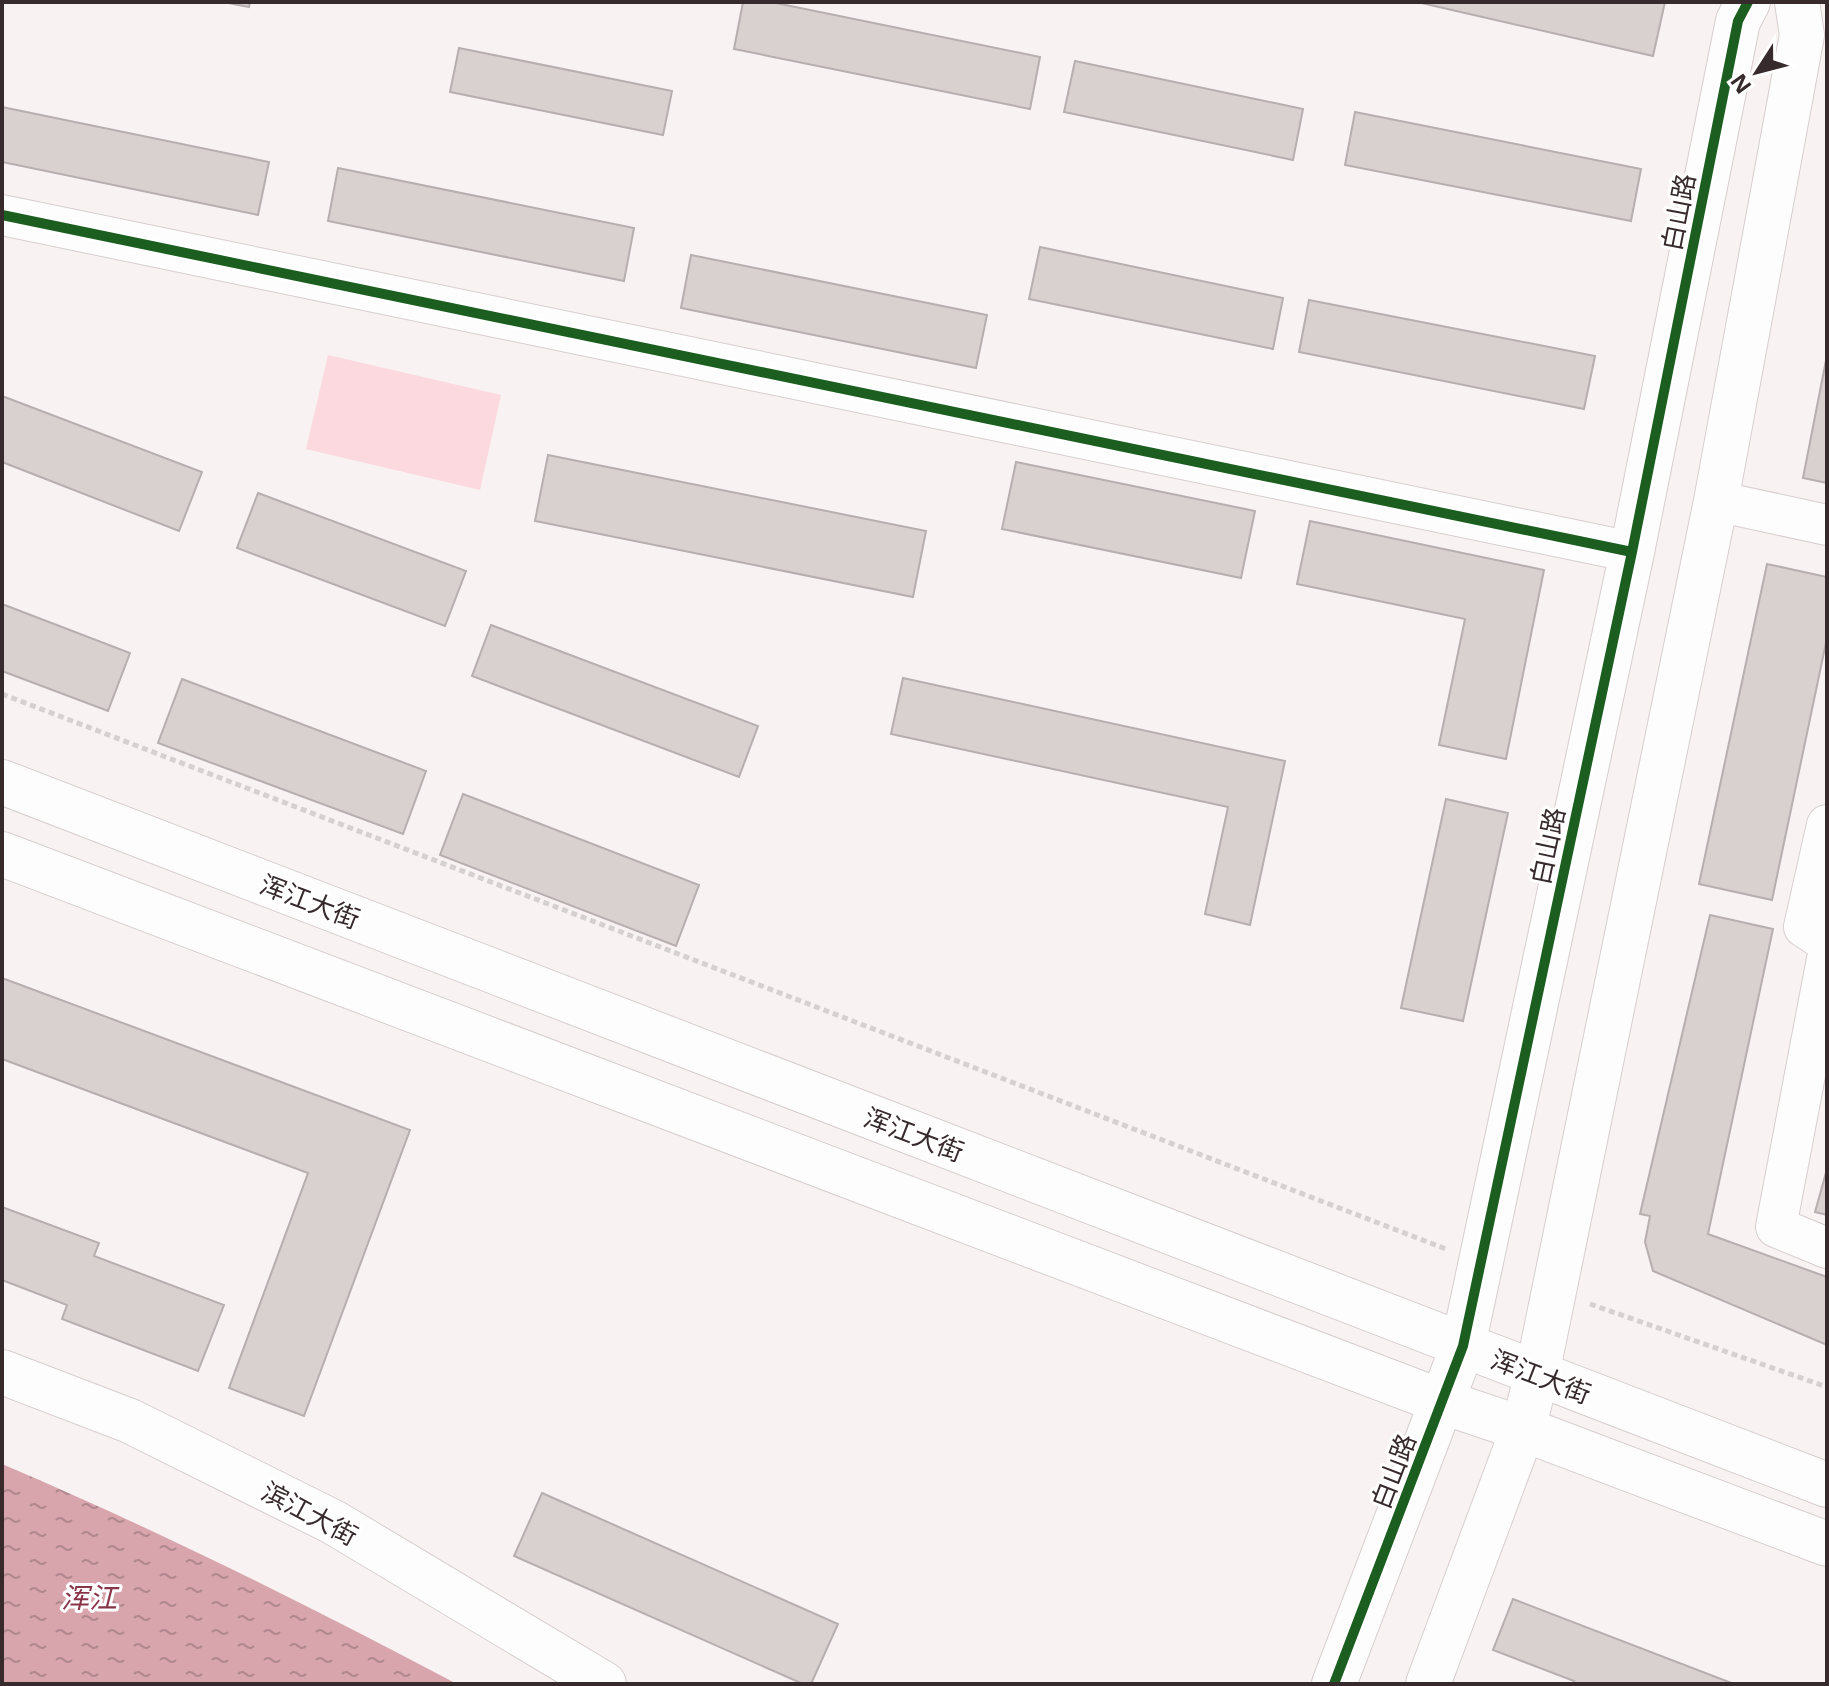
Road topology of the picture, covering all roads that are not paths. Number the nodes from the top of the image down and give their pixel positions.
1 (1748, 2) edge
2 (1797, 2) edge
3 (2, 215) edge
4 (1716, 501) junction
5 (1827, 525) edge
6 (1632, 552) junction
7 (2, 782) edge
8 (1827, 825) edge
9 (2, 854) edge
10 (1827, 942) edge
11 (1827, 959) edge
12 (1827, 1248) edge
13 (1463, 1346) junction
14 (2, 1372) edge
15 (1537, 1374) junction
16 (1443, 1402) junction
17 (1523, 1429) junction
18 (1827, 1485) edge
19 (1827, 1544) edge
20 (604, 1684) edge
21 (1334, 1684) edge
22 (1428, 1684) edge

1 - 6 street, 白山路
2 - 4 street
3 - 6 street
4 - 5 street
4 - 15 street
6 - 13 street, 白山路
7 - 13 street, 浑江大街
8 - 10 street
9 - 16 street
11 - 12 street
13 - 15 street, 浑江大街
13 - 16 street, 白山路
14 - 20 street, 滨江大街
15 - 17 street
15 - 18 street, 浑江大街
16 - 17 street
16 - 21 street, 白山路
17 - 19 street
17 - 22 street

